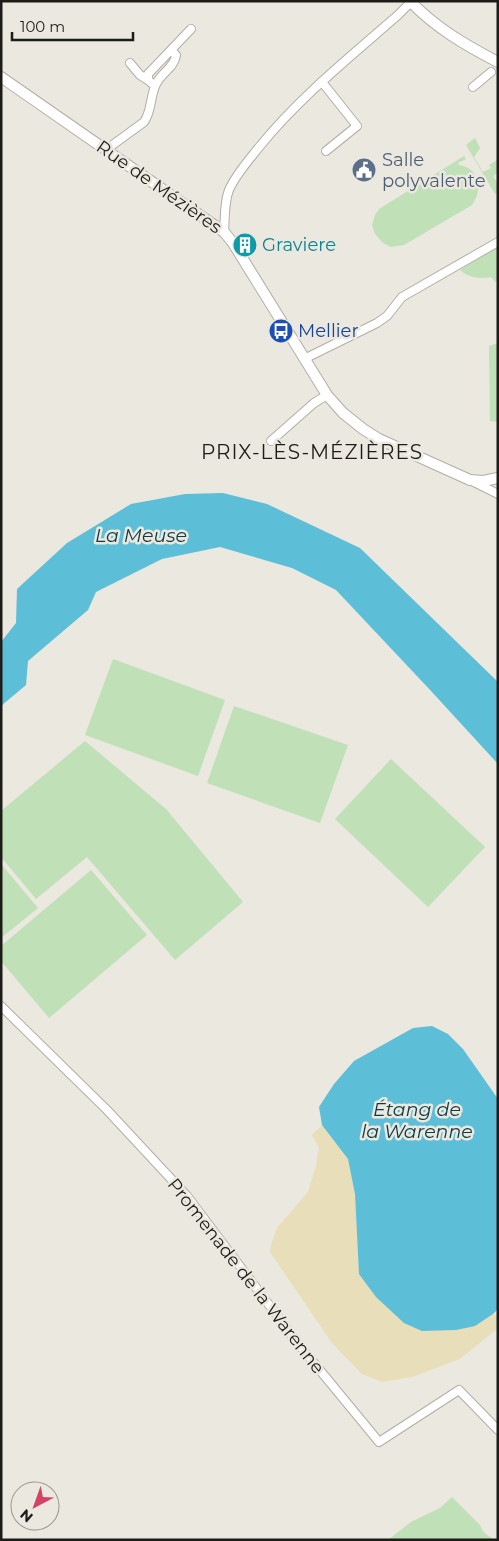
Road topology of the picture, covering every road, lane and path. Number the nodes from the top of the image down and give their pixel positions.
1 (410, 1) edge
2 (191, 29) dead end
3 (172, 51) junction
4 (498, 62) edge
5 (130, 63) dead end
6 (491, 72) dead end
7 (1, 77) edge
8 (148, 80) junction
9 (322, 82) junction
10 (154, 86) junction
11 (473, 87) dead end
12 (106, 149) junction
13 (326, 150) dead end
14 (224, 232) junction
15 (498, 242) edge
16 (304, 358) junction
17 (327, 395) junction
18 (271, 441) dead end
19 (470, 480) junction
20 (496, 480) edge
21 (498, 494) edge
22 (1, 1006) edge
23 (498, 1430) edge

1 - 4 street
1 - 9 street
2 - 3 street
3 - 8 street
3 - 10 street
5 - 8 street
6 - 11 street
7 - 12 street, Rue de Mézières
8 - 10 street
9 - 13 street
9 - 14 street
10 - 12 street
12 - 14 street, Rue de Mézières
14 - 16 street, Rue de Mézières
15 - 16 street
16 - 17 street, Rue de Mézières
17 - 18 street
17 - 19 street, Rue de Mézières
19 - 20 street, Rue de Mézières
19 - 21 street
22 - 23 street, Promenade de la Warenne

